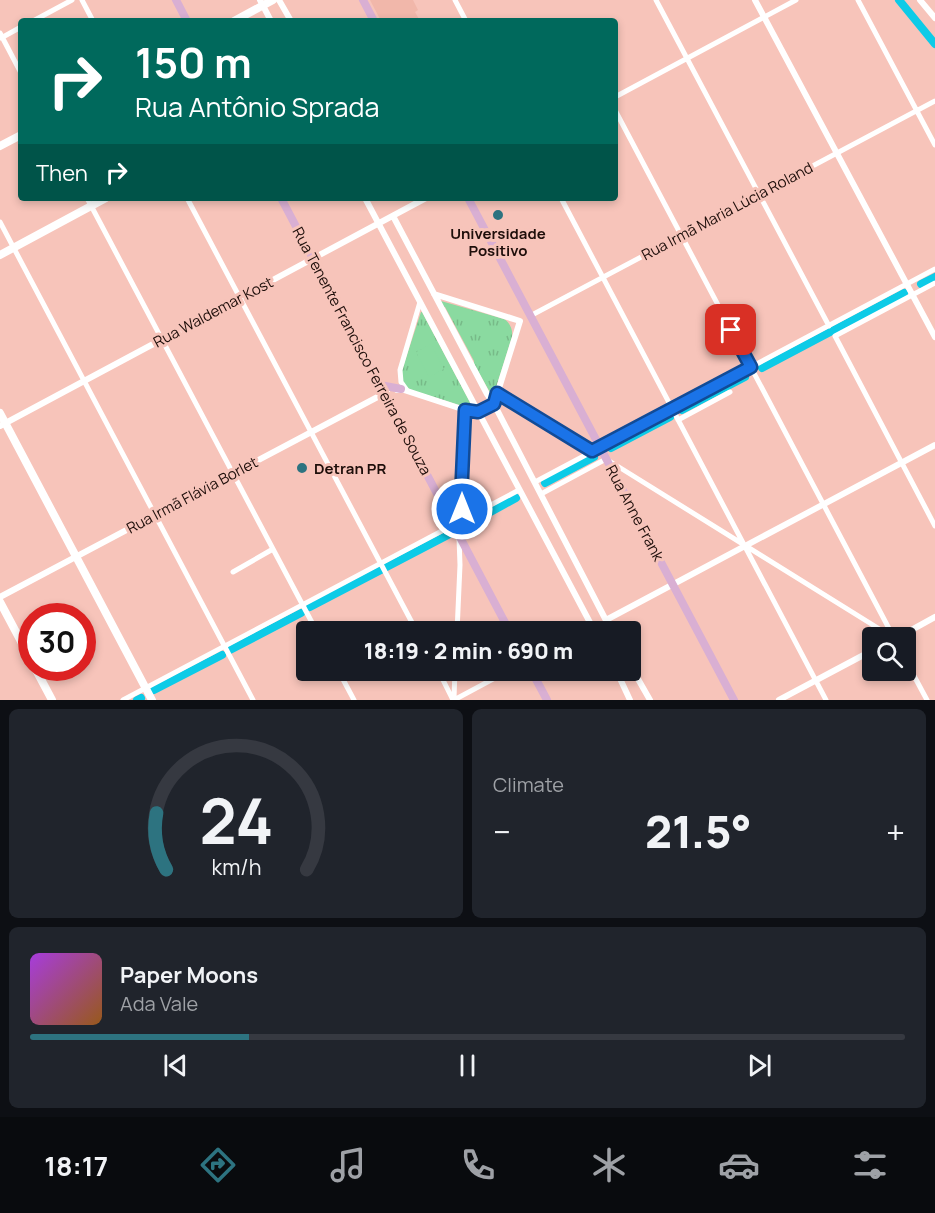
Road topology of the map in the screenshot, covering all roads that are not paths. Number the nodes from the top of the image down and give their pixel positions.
1 (72, 0) edge
2 (82, 0) edge
3 (176, 0) edge
4 (273, 0) edge
5 (279, 0) edge
6 (363, 0) edge
7 (455, 0) edge
8 (656, 0) edge
9 (755, 0) edge
10 (796, 0) edge
11 (858, 0) edge
12 (920, 0) edge
13 (262, 3) edge
14 (764, 17) junction
15 (39, 18) edge
16 (91, 18) edge
17 (185, 18) edge
18 (239, 18) edge
19 (270, 18) edge
20 (289, 18) edge
21 (372, 18) edge
22 (464, 18) edge
23 (935, 18) edge
24 (18, 28) edge
25 (1, 36) edge
26 (687, 58) junction
27 (18, 67) edge
28 (618, 95) edge
29 (935, 101) edge
30 (917, 111) junction
31 (618, 116) edge
32 (18, 137) edge
33 (935, 145) edge
34 (0, 146) edge
35 (837, 153) junction
36 (759, 194) junction
37 (189, 201) edge
38 (283, 201) edge
39 (367, 201) edge
40 (420, 201) edge
41 (470, 201) edge
42 (563, 201) edge
43 (89, 202) edge
44 (393, 216) junction
45 (0, 222) edge
46 (378, 223) junction
47 (681, 236) junction
48 (14, 247) junction
49 (0, 255) edge
50 (313, 258) junction
51 (935, 269) edge
52 (603, 277) junction
53 (935, 283) edge
54 (907, 284) junction
55 (434, 294) junction
56 (913, 295) junction
57 (240, 297) junction
58 (420, 302) junction
59 (530, 316) junction
60 (520, 321) junction
61 (829, 326) junction
62 (934, 333) edge
63 (162, 339) junction
64 (751, 367) junction
65 (84, 381) junction
66 (382, 389) junction
67 (405, 391) junction
68 (730, 392) dead end
69 (497, 393) junction
70 (494, 404) junction
71 (672, 409) junction
72 (465, 410) junction
73 (478, 412) junction
74 (0, 413) edge
75 (678, 420) junction
76 (3, 424) edge
77 (311, 432) junction
78 (935, 445) edge
79 (596, 449) junction
80 (606, 459) junction
81 (901, 462) junction
82 (233, 473) junction
83 (535, 482) junction
84 (519, 490) junction
85 (541, 494) junction
86 (823, 504) junction
87 (155, 515) junction
88 (465, 519) junction
89 (454, 525) junction
90 (935, 526) edge
91 (459, 534) junction
92 (745, 546) junction
93 (273, 549) junction
94 (76, 556) junction
95 (472, 558) junction
96 (382, 565) junction
97 (460, 565) junction
98 (233, 572) dead end
99 (673, 584) junction
100 (0, 597) edge
101 (0, 602) edge
102 (303, 604) junction
103 (935, 617) edge
104 (606, 620) joint
105 (312, 621) edge
106 (411, 621) edge
107 (457, 621) edge
108 (504, 621) edge
109 (590, 621) edge
110 (876, 627) edge
111 (888, 627) edge
112 (916, 627) edge
113 (18, 636) edge
114 (225, 646) junction
115 (862, 656) edge
116 (916, 680) edge
117 (41, 681) edge
118 (344, 681) edge
119 (444, 681) edge
120 (455, 681) edge
121 (489, 681) edge
122 (537, 681) edge
123 (621, 681) edge
124 (639, 681) edge
125 (816, 681) junction
126 (146, 688) junction
127 (52, 700) edge
128 (123, 700) edge
129 (152, 700) edge
130 (253, 700) edge
131 (354, 700) edge
132 (454, 700) edge
133 (547, 700) edge
134 (630, 700) edge
135 (650, 700) edge
136 (734, 700) edge
137 (779, 700) edge
138 (826, 700) edge
139 (927, 700) edge

1 - 15 street
2 - 16 street
3 - 17 main road
4 - 13 main road
5 - 20 street
6 - 21 main road
7 - 22 street
8 - 26 street
9 - 14 street
10 - 14 street
11 - 30 street
12 - 23 street
13 - 18 main road
13 - 19 street
14 - 26 street
14 - 35 street
24 - 25 street
25 - 27 street
26 - 28 street
26 - 36 street
29 - 30 street, Rua Irmã Maria Lúcia Roland
30 - 33 street
30 - 35 street, Rua Irmã Maria Lúcia Roland
31 - 47 street
32 - 34 main road
35 - 36 street, Rua Irmã Maria Lúcia Roland
35 - 54 street
36 - 47 street, Rua Irmã Maria Lúcia Roland
36 - 61 street
37 - 57 street
38 - 50 main road, Rua Tenente Francisco Ferreira de Souza
39 - 46 street
40 - 44 street, Rua Waldemar Kost
41 - 59 main road, Rua Anne Frank
42 - 52 street
43 - 48 main road
43 - 63 street
44 - 46 street, Rua Waldemar Kost
44 - 55 street
45 - 48 street
46 - 50 street, Rua Waldemar Kost
46 - 58 street
47 - 52 street, Rua Irmã Maria Lúcia Roland
47 - 64 street
48 - 49 main road
48 - 65 street
50 - 57 street, Rua Waldemar Kost
50 - 66 main road, Rua Tenente Francisco Ferreira de Souza
51 - 54 street
52 - 59 street, Rua Irmã Maria Lúcia Roland
52 - 71 street
53 - 56 street
54 - 56 street
54 - 61 street
55 - 60 street
55 - 70 street
56 - 62 street
56 - 81 street
57 - 63 street, Rua Waldemar Kost
57 - 77 street
58 - 67 street
58 - 73 street
59 - 60 street, Rua Irmã Maria Lúcia Roland
59 - 79 main road, Rua Anne Frank
60 - 69 street
61 - 64 street
63 - 65 street, Rua Waldemar Kost
63 - 82 street
64 - 71 street
64 - 86 street
65 - 76 street, Rua Waldemar Kost
65 - 87 street
66 - 67 main road
66 - 77 street, Rua Irmã Flávia Borlet
66 - 89 main road, Rua Tenente Francisco Ferreira de Souza
67 - 72 street
68 - 75 street
69 - 70 street
69 - 79 street
70 - 73 street
70 - 83 street
71 - 75 street
71 - 79 street
72 - 73 street
72 - 88 street
73 - 84 street
74 - 76 main road
75 - 92 street
76 - 94 main road
77 - 82 street, Rua Irmã Flávia Borlet
77 - 96 street
78 - 81 street
79 - 80 main road, Rua Anne Frank
79 - 83 street
80 - 85 street
80 - 92 street
80 - 99 main road, Rua Anne Frank
81 - 86 street
81 - 90 street
82 - 87 street, Rua Irmã Flávia Borlet
82 - 93 street
83 - 85 street
84 - 88 street
84 - 109 street
85 - 104 street
86 - 92 street
86 - 111 street
87 - 94 street, Rua Irmã Flávia Borlet
87 - 114 street
88 - 89 street
89 - 91 main road, Rua Tenente Francisco Ferreira de Souza
89 - 96 street
91 - 95 main road, Rua Tenente Francisco Ferreira de Souza
91 - 97 street
92 - 99 street
92 - 110 street
92 - 125 street
93 - 98 street
93 - 102 street
94 - 100 street, Rua Irmã Flávia Borlet
94 - 126 main road
95 - 97 street
95 - 108 main road, Rua Tenente Francisco Ferreira de Souza
96 - 102 street
96 - 106 street
97 - 107 street
99 - 104 street
99 - 136 main road, Rua Anne Frank
101 - 113 main road
102 - 105 street
102 - 114 street
103 - 112 street
114 - 126 street
114 - 130 street
115 - 125 street
116 - 139 street
117 - 127 main road
118 - 131 street
119 - 132 street
120 - 132 street
121 - 132 street
122 - 133 main road
123 - 134 street
124 - 135 street
125 - 137 street
125 - 138 street
126 - 128 street
126 - 129 main road

